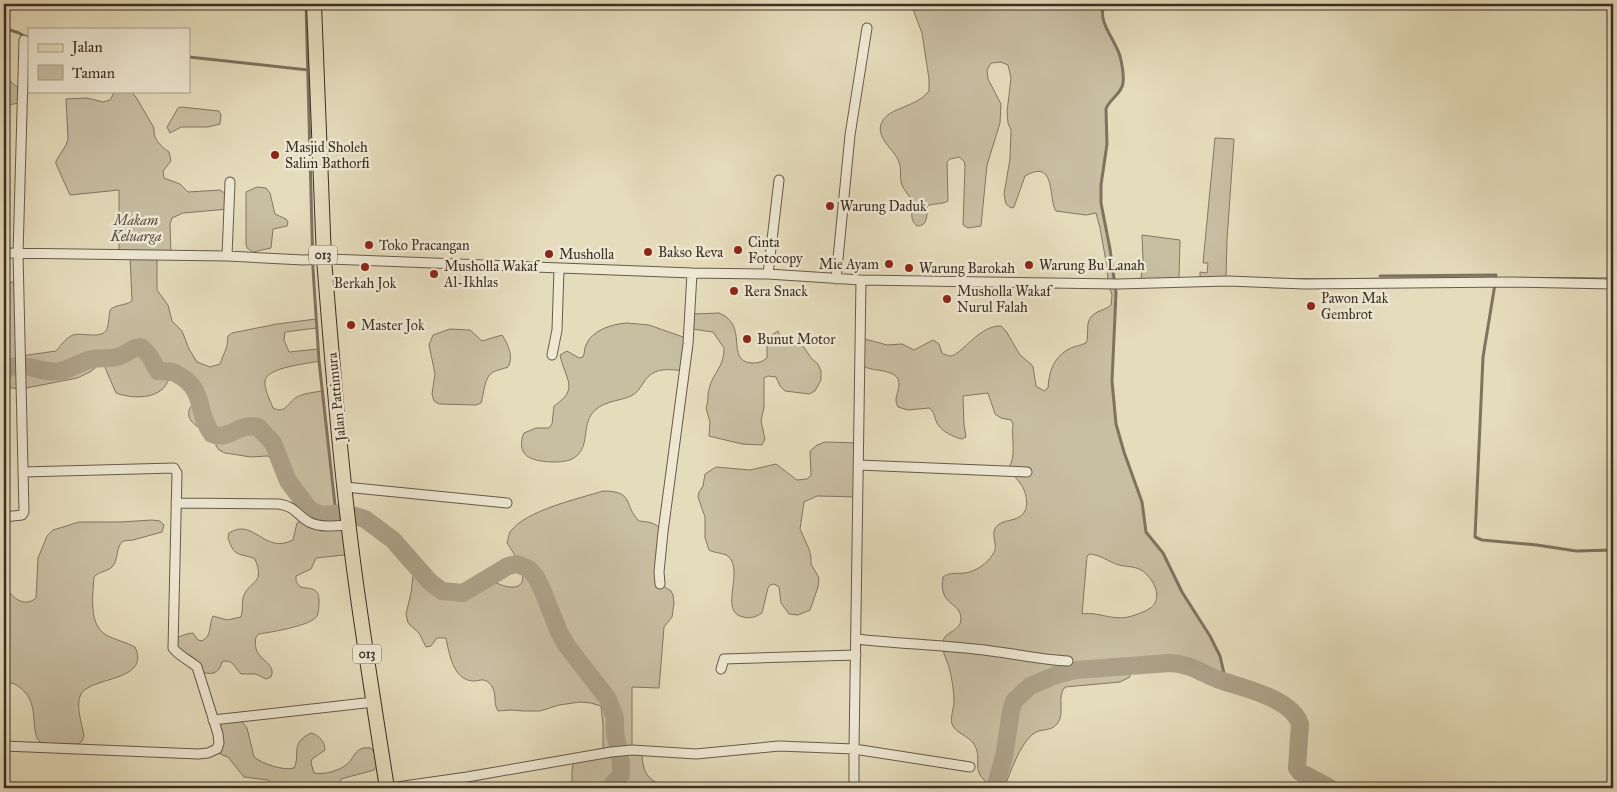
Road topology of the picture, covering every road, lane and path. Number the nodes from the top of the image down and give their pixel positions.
1 (314, 4) edge
2 (867, 28) dead end
3 (24, 40) dead end
4 (779, 180) dead end
5 (230, 182) dead end
6 (4, 253) edge
7 (18, 254) junction
8 (226, 256) junction
9 (320, 260) junction
10 (559, 269) junction
11 (692, 273) junction
12 (768, 274) junction
13 (836, 279) junction
14 (861, 280) junction
15 (1613, 284) edge
16 (552, 354) dead end
17 (860, 465) junction
18 (23, 472) junction
19 (1027, 472) dead end
20 (345, 487) junction
21 (176, 503) junction
22 (507, 503) dead end
23 (4, 517) edge
24 (349, 522) junction
25 (660, 584) dead end
26 (856, 639) junction
27 (856, 655) junction
28 (1068, 661) dead end
29 (721, 669) dead end
30 (374, 702) junction
31 (213, 720) junction
32 (4, 746) edge
33 (854, 749) junction
34 (970, 767) dead end
35 (389, 788) edge
36 (854, 788) edge

1 - 9 main road, Jalan Pattimura / 013
2 - 13 street
3 - 7 street
4 - 12 street
5 - 8 street
6 - 7 street
7 - 8 street
7 - 18 street
8 - 9 street
9 - 10 street
9 - 20 main road, Jalan Pattimura / 013
10 - 11 street
10 - 16 street
11 - 12 street
11 - 25 street
12 - 13 street
13 - 14 street
14 - 15 street
14 - 17 street
17 - 19 street
17 - 26 street
18 - 21 street
18 - 23 street
20 - 22 street
20 - 24 main road, Jalan Pattimura / 013
21 - 24 street
21 - 31 street
24 - 30 main road, Jalan Pattimura / 013
26 - 27 street
26 - 28 street
27 - 29 street
27 - 33 street
30 - 31 street
30 - 35 main road, Jalan Pattimura / 013
31 - 32 street
33 - 34 street
33 - 35 street
33 - 36 street

